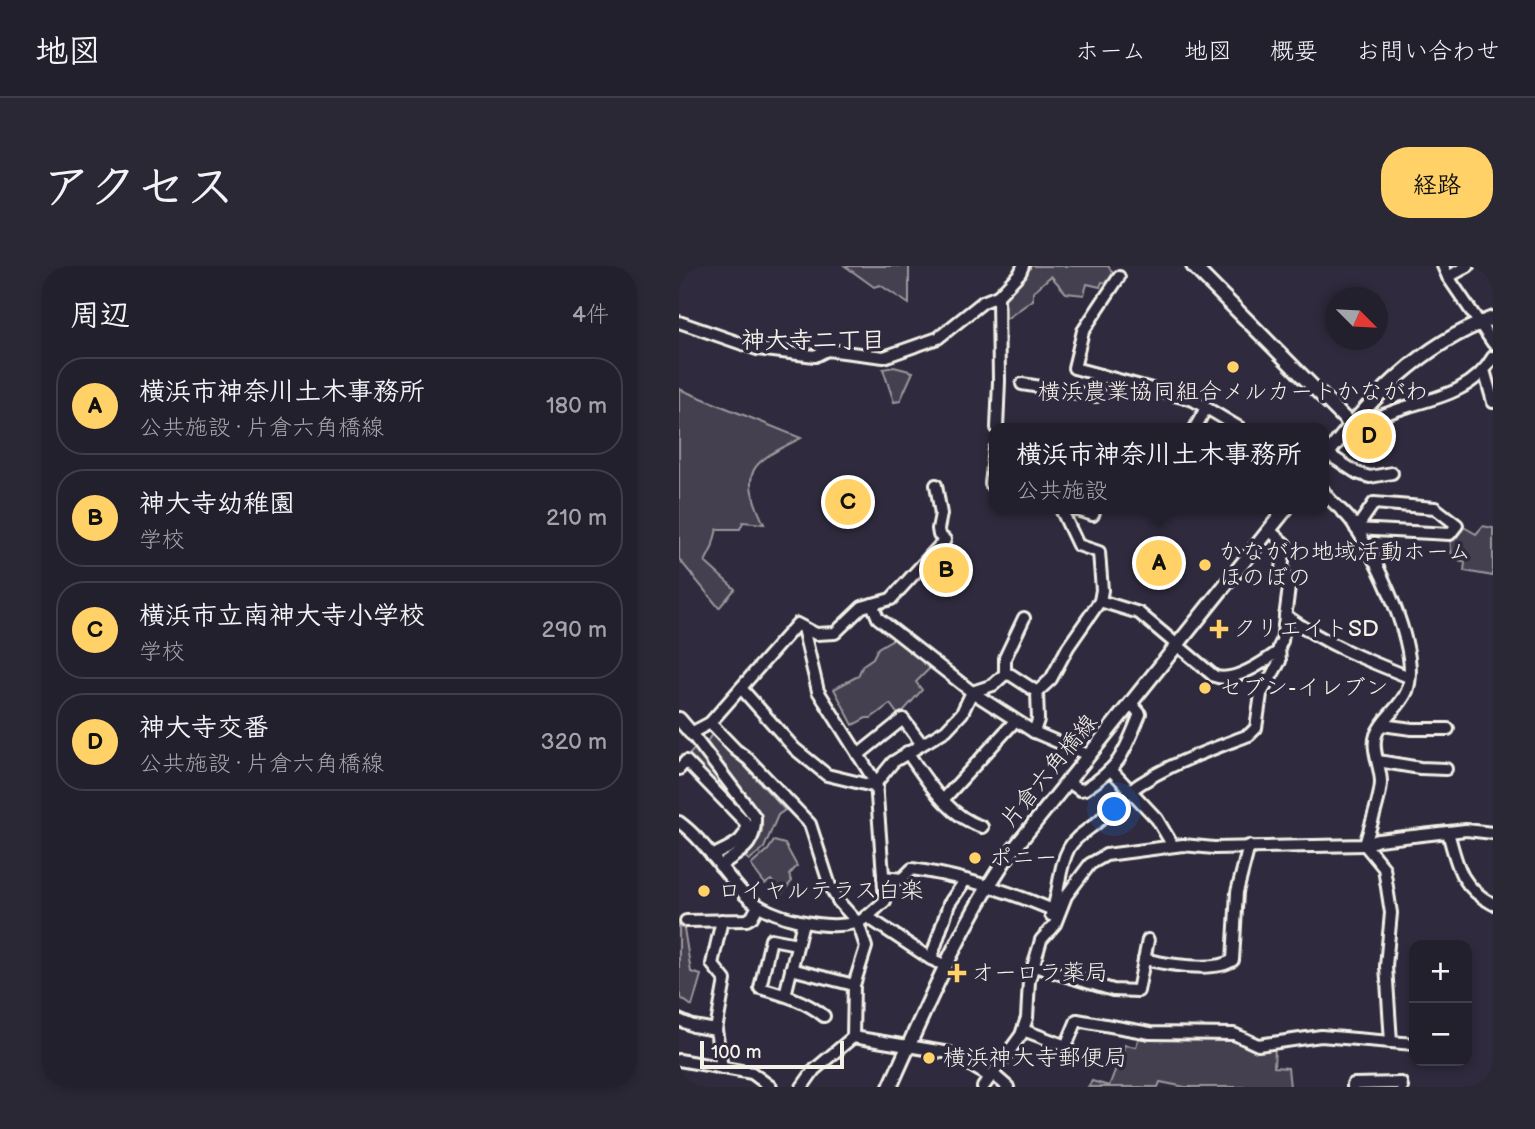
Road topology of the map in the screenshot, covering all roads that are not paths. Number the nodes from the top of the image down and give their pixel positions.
1 (1023, 266) edge
2 (1193, 266) edge
3 (1443, 266) edge
4 (1468, 266) edge
5 (1119, 277) dead end
6 (1448, 278) junction
7 (998, 296) junction
8 (1493, 318) edge
9 (679, 322) edge
10 (1479, 323) junction
11 (1493, 343) edge
12 (1493, 357) edge
13 (1485, 370) junction
14 (1101, 375) junction
15 (1022, 384) dead end
16 (1493, 402) edge
17 (1206, 408) junction
18 (997, 423) edge
19 (1198, 423) edge
20 (1232, 423) edge
21 (1350, 424) junction
22 (1329, 453) edge
23 (1329, 459) edge
24 (1392, 473) dead end
25 (936, 485) dead end
26 (1329, 500) edge
27 (1063, 514) edge
28 (1282, 514) edge
29 (1356, 529) junction
30 (1269, 530) junction
31 (1100, 601) junction
32 (872, 604) junction
33 (1285, 615) junction
34 (1024, 618) dead end
35 (803, 628) junction
36 (1176, 645) junction
37 (1279, 651) junction
38 (1005, 674) junction
39 (1409, 677) junction
40 (741, 688) junction
41 (972, 692) junction
42 (1037, 692) junction
43 (1131, 703) junction
44 (679, 719) edge
45 (1014, 721) junction
46 (710, 723) junction
47 (1382, 725) junction
48 (1448, 729) dead end
49 (1034, 732) junction
50 (691, 733) junction
51 (921, 743) junction
52 (907, 752) junction
53 (858, 755) junction
54 (1088, 755) junction
55 (1378, 761) junction
56 (679, 769) edge
57 (1446, 769) dead end
58 (1112, 771) junction
59 (1067, 781) junction
60 (877, 785) junction
61 (1130, 791) junction
62 (943, 800) junction
63 (679, 822) edge
64 (982, 827) dead end
65 (1448, 832) junction
66 (1493, 833) edge
67 (1365, 845) junction
68 (1173, 846) junction
69 (1249, 846) junction
70 (712, 856) junction
71 (720, 866) junction
72 (883, 877) junction
73 (964, 881) junction
74 (987, 887) junction
75 (1493, 904) edge
76 (758, 906) junction
77 (1053, 910) junction
78 (722, 920) junction
79 (862, 920) junction
80 (686, 921) dead end
81 (803, 922) junction
82 (1041, 940) junction
83 (1148, 940) dead end
84 (797, 944) junction
85 (1144, 959) junction
86 (931, 960) junction
87 (946, 966) junction
88 (1034, 966) junction
89 (791, 969) junction
90 (853, 985) junction
91 (785, 995) junction
92 (824, 1016) dead end
93 (679, 1020) edge
94 (716, 1030) junction
95 (1023, 1030) junction
96 (853, 1037) junction
97 (1391, 1042) junction
98 (1409, 1044) edge
99 (909, 1045) junction
100 (679, 1060) edge
101 (722, 1068) junction
102 (992, 1076) junction
103 (771, 1087) edge
104 (802, 1087) edge
105 (890, 1087) edge
106 (983, 1087) edge
107 (1008, 1087) edge
108 (1353, 1087) edge
109 (1402, 1087) edge

1 - 7 street
2 - 21 street
3 - 6 street
4 - 6 street
5 - 14 street
6 - 10 street
7 - 9 street
7 - 18 street
8 - 10 street
10 - 11 street
10 - 21 street
12 - 13 street
13 - 16 street
13 - 21 street
14 - 15 street
14 - 17 street
17 - 19 street
17 - 20 street
21 - 22 street
23 - 24 street
25 - 32 street
26 - 29 street
27 - 31 street
28 - 30 street, 片倉六角橋線
29 - 29 street
29 - 39 street
30 - 33 street
30 - 36 street, 片倉六角橋線
31 - 36 street
31 - 42 street
32 - 35 street
32 - 41 street
33 - 37 street
33 - 39 street
34 - 38 street
35 - 40 street
35 - 53 street
36 - 37 street
36 - 43 street, 片倉六角橋線
37 - 61 street
38 - 41 street
38 - 42 street
39 - 47 street
40 - 46 street
40 - 60 street
41 - 45 street
41 - 51 street
42 - 49 street
43 - 54 street, 片倉六角橋線
43 - 58 street
44 - 50 street
45 - 49 street
45 - 62 street
46 - 50 street
46 - 79 street
47 - 48 street
47 - 55 street
49 - 54 street
50 - 71 street
51 - 52 street
51 - 53 street
52 - 60 street
52 - 62 street
53 - 60 street
54 - 59 street, 片倉六角橋線
55 - 57 street
55 - 67 street
56 - 70 street
58 - 59 street
58 - 61 street
59 - 74 street, 片倉六角橋線
60 - 72 street
61 - 68 street
61 - 77 street
62 - 64 street
63 - 70 street
65 - 66 street
65 - 67 street
65 - 75 street
67 - 69 street
67 - 97 street
68 - 69 street
68 - 82 street
69 - 85 street
70 - 71 street
71 - 76 street
72 - 73 street
72 - 79 street
73 - 74 street
73 - 86 street
74 - 77 street
74 - 87 street, 片倉六角橋線
76 - 78 street
76 - 81 street
77 - 82 street
78 - 80 street
78 - 94 street
79 - 81 street
79 - 86 street
79 - 90 street
81 - 84 street
82 - 88 street
83 - 85 street
84 - 89 street
84 - 91 street
85 - 88 street
86 - 87 street
87 - 99 street, 片倉六角橋線
88 - 95 street
89 - 90 street
89 - 91 street
90 - 96 street
91 - 92 street
93 - 94 street
94 - 101 street
95 - 97 street
95 - 102 street
96 - 99 street
96 - 104 street
97 - 98 street
99 - 102 street
99 - 105 street, 片倉六角橋線
100 - 101 street
101 - 103 street
102 - 106 street
102 - 107 street
108 - 109 street

